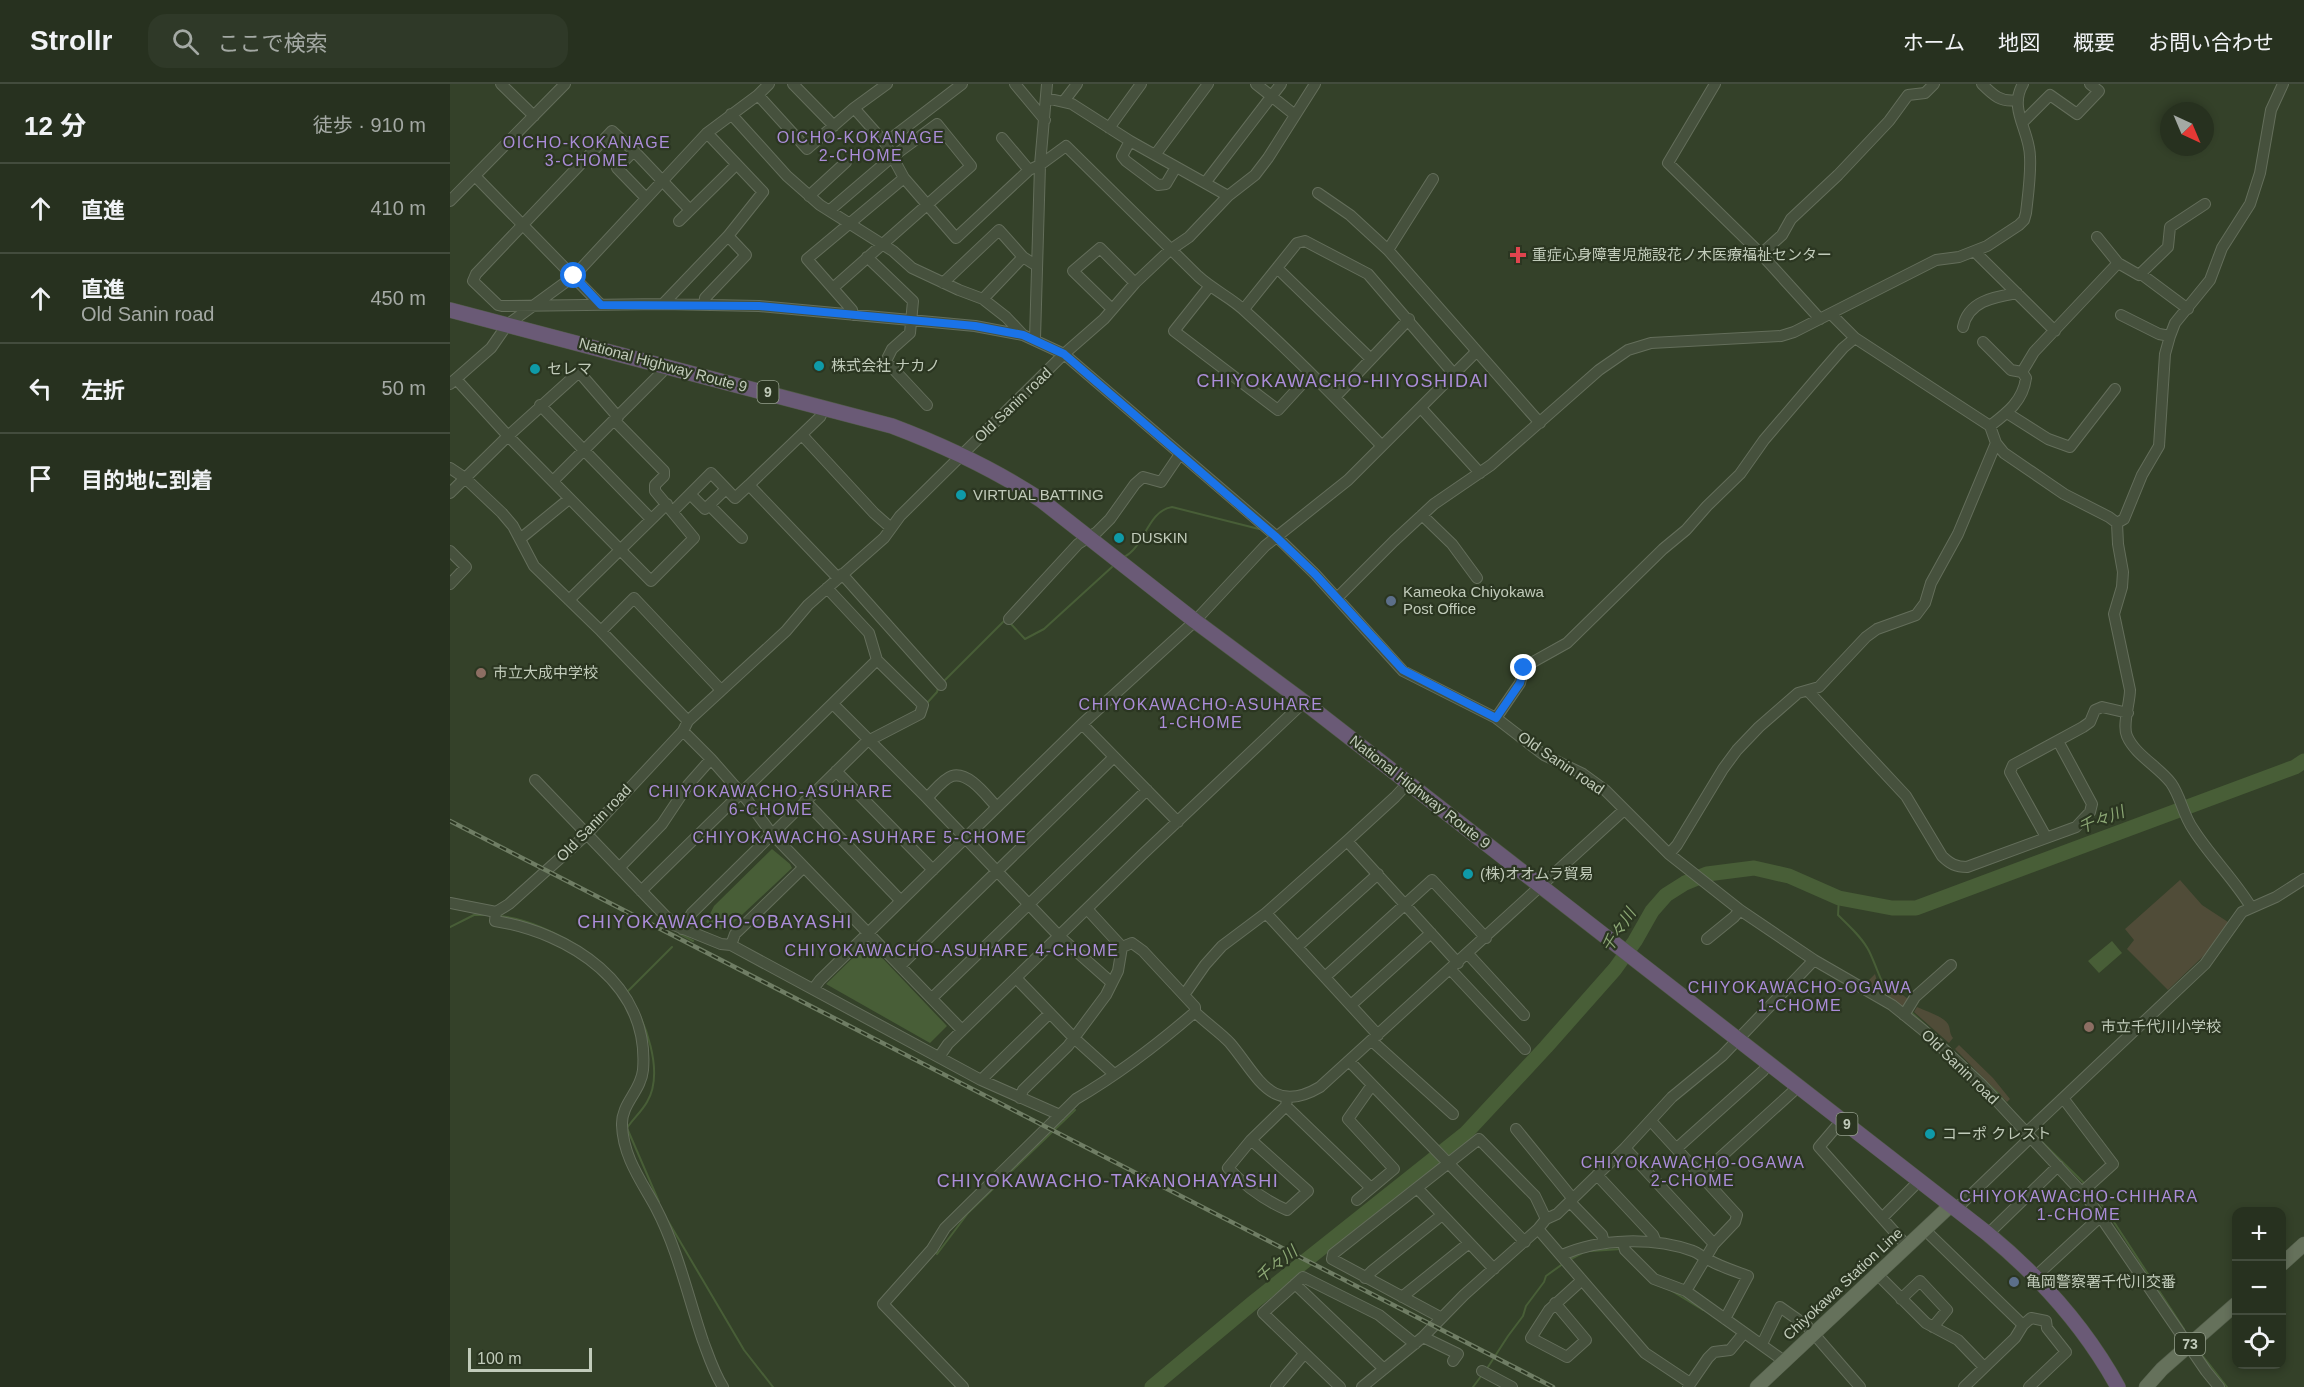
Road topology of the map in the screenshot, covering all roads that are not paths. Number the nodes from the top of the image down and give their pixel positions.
1 (501, 84) edge
2 (566, 84) edge
3 (769, 84) edge
4 (794, 84) edge
5 (887, 84) edge
6 (962, 84) edge
7 (1015, 84) edge
8 (1047, 84) edge
9 (1077, 84) edge
10 (1142, 84) edge
11 (1256, 84) edge
12 (1281, 84) edge
13 (1315, 84) edge
14 (1715, 84) edge
15 (1934, 84) edge
16 (1982, 84) edge
17 (2023, 84) edge
18 (2090, 84) edge
19 (2283, 84) edge
20 (1206, 85) edge
21 (758, 95) junction
22 (1272, 96) junction
23 (1046, 98) junction
24 (2018, 100) junction
25 (1064, 101) junction
26 (854, 108) junction
27 (731, 114) junction
28 (1294, 115) junction
29 (534, 116) junction
30 (1044, 120) junction
31 (2022, 123) junction
32 (834, 126) junction
33 (1109, 128) junction
34 (707, 133) junction
35 (1002, 138) dead end
36 (1130, 141) junction
37 (885, 142) junction
38 (634, 151) junction
39 (1155, 155) junction
40 (892, 157) junction
41 (846, 162) dead end
42 (736, 165) junction
43 (1040, 165) junction
44 (1176, 167) junction
45 (1029, 170) junction
46 (475, 176) junction
47 (904, 178) junction
48 (1433, 179) dead end
49 (662, 181) junction
50 (1205, 183) junction
51 (1318, 194) dead end
52 (809, 196) junction
53 (1228, 196) junction
54 (646, 198) junction
55 (450, 201) edge
56 (926, 204) junction
57 (2205, 204) dead end
58 (690, 210) junction
59 (830, 210) junction
60 (679, 221) dead end
61 (850, 224) junction
62 (524, 225) junction
63 (728, 236) junction
64 (2097, 237) dead end
65 (881, 245) junction
66 (1170, 250) junction
67 (1388, 250) junction
68 (1975, 252) junction
69 (1761, 254) junction
70 (867, 257) junction
71 (1023, 257) junction
72 (2118, 263) junction
73 (1037, 266) junction
74 (1277, 268) junction
75 (2141, 274) junction
76 (574, 276) junction
77 (943, 283) junction
78 (1135, 283) junction
79 (1209, 287) junction
80 (833, 288) junction
81 (2017, 293) junction
82 (983, 299) junction
83 (663, 304) junction
84 (534, 305) junction
85 (601, 305) junction
86 (704, 305) junction
87 (1112, 309) junction
88 (1244, 309) junction
89 (2188, 309) junction
90 (450, 310) edge
91 (1832, 314) junction
92 (853, 315) junction
93 (2121, 315) dead end
94 (1409, 319) junction
95 (911, 320) junction
96 (1820, 320) junction
97 (507, 325) junction
98 (1963, 327) dead end
99 (2055, 331) junction
100 (1023, 335) junction
101 (2170, 336) junction
102 (1855, 338) junction
103 (1035, 339) junction
104 (1983, 342) dead end
105 (1476, 352) junction
106 (1064, 354) junction
107 (1371, 359) junction
108 (665, 365) junction
109 (2022, 372) junction
110 (1453, 373) junction
111 (1311, 374) junction
112 (452, 381) edge
113 (2115, 389) dead end
114 (1336, 396) junction
115 (540, 405) junction
116 (927, 405) dead end
117 (825, 407) junction
118 (1421, 408) junction
119 (2007, 413) junction
120 (616, 419) junction
121 (1540, 423) junction
122 (1990, 426) junction
123 (802, 435) junction
124 (508, 436) junction
125 (1996, 443) junction
126 (1382, 446) junction
127 (584, 451) junction
128 (962, 454) junction
129 (1180, 454) junction
130 (450, 468) edge
131 (1480, 473) junction
132 (465, 478) junction
133 (553, 481) junction
134 (749, 485) junction
135 (726, 489) junction
136 (450, 493) edge
137 (690, 494) junction
138 (569, 498) junction
139 (710, 506) junction
140 (670, 507) junction
141 (1422, 515) junction
142 (651, 519) junction
143 (2117, 523) junction
144 (891, 528) junction
145 (1275, 536) junction
146 (1088, 537) junction
147 (742, 538) dead end
148 (520, 539) junction
149 (620, 550) junction
150 (450, 551) edge
151 (840, 576) junction
152 (1477, 578) dead end
153 (450, 584) edge
154 (827, 588) junction
155 (1337, 598) junction
156 (569, 600) junction
157 (1009, 619) dead end
158 (1195, 621) junction
159 (601, 631) junction
160 (877, 660) junction
161 (941, 685) dead end
162 (721, 690) junction
163 (1809, 692) junction
164 (1304, 702) junction
165 (833, 704) junction
166 (2128, 713) junction
167 (1496, 718) junction
168 (1082, 724) junction
169 (685, 726) junction
170 (870, 741) junction
171 (2058, 741) junction
172 (1114, 757) junction
173 (711, 759) junction
174 (836, 771) junction
175 (535, 780) dead end
176 (1408, 783) junction
177 (1147, 790) junction
178 (740, 794) junction
179 (927, 798) junction
180 (805, 801) junction
181 (997, 807) junction
182 (1624, 810) junction
183 (1178, 822) junction
184 (772, 834) junction
185 (586, 835) junction
186 (2046, 837) junction
187 (965, 838) junction
188 (1347, 841) junction
189 (1669, 854) junction
190 (804, 867) junction
191 (619, 868) junction
192 (933, 870) junction
193 (997, 872) junction
194 (1378, 874) junction
195 (2304, 879) edge
196 (1542, 886) junction
197 (641, 891) junction
198 (901, 901) junction
199 (450, 903) edge
200 (1028, 904) junction
201 (1405, 905) junction
202 (2251, 907) junction
203 (1087, 909) junction
204 (1740, 910) junction
205 (496, 912) junction
206 (1266, 913) junction
207 (682, 929) junction
208 (868, 932) junction
209 (1431, 933) junction
210 (1059, 936) junction
211 (1486, 938) junction
212 (1707, 939) dead end
213 (731, 945) junction
214 (1122, 947) junction
215 (1298, 947) junction
216 (1468, 954) junction
217 (1814, 960) junction
218 (901, 965) junction
219 (1951, 965) dead end
220 (1455, 967) junction
221 (1325, 977) junction
222 (1016, 978) junction
223 (1112, 983) junction
224 (814, 988) junction
225 (1184, 995) junction
226 (932, 998) junction
227 (1351, 1005) junction
228 (1196, 1012) junction
229 (1050, 1013) junction
230 (1524, 1015) dead end
231 (1904, 1015) junction
232 (962, 1030) junction
233 (1074, 1038) junction
234 (1375, 1038) junction
235 (1737, 1038) junction
236 (1525, 1049) dead end
237 (939, 1057) junction
238 (1349, 1061) junction
239 (1769, 1063) junction
240 (1114, 1074) junction
241 (981, 1080) junction
242 (1372, 1085) junction
243 (1799, 1086) junction
244 (1020, 1098) junction
245 (2063, 1098) junction
246 (1286, 1102) junction
247 (1453, 1114) dead end
248 (1060, 1115) junction
249 (1842, 1120) junction
250 (1651, 1121) junction
251 (1516, 1129) dead end
252 (2029, 1133) junction
253 (1251, 1140) junction
254 (1625, 1148) junction
255 (1677, 1148) junction
256 (1448, 1161) junction
257 (2058, 1166) junction
258 (1702, 1174) junction
259 (1597, 1175) junction
260 (1920, 1180) junction
261 (1371, 1188) junction
262 (1417, 1188) junction
263 (2086, 1189) junction
264 (1357, 1200) dead end
265 (1571, 1201) junction
266 (1954, 1207) junction
267 (1442, 1215) junction
268 (2101, 1216) junction
269 (1882, 1218) junction
270 (1546, 1219) junction
271 (1538, 1229) junction
272 (1925, 1230) junction
273 (1988, 1234) junction
274 (1525, 1242) junction
275 (1656, 1242) junction
276 (1469, 1243) junction
277 (1604, 1243) junction
278 (1623, 1243) junction
279 (1714, 1244) junction
280 (2304, 1244) edge
281 (1907, 1246) junction
282 (1562, 1255) junction
283 (1704, 1258) junction
284 (2285, 1261) edge
285 (1494, 1269) junction
286 (1878, 1275) junction
287 (2036, 1276) junction
288 (1365, 1278) junction
289 (1581, 1281) junction
290 (1295, 1284) junction
291 (1686, 1291) junction
292 (1402, 1297) junction
293 (1901, 1299) junction
294 (1555, 1303) junction
295 (2064, 1308) junction
296 (2232, 1308) edge
297 (1440, 1317) junction
298 (1725, 1319) junction
299 (2046, 1321) junction
300 (2023, 1325) junction
301 (1933, 1327) junction
302 (1744, 1333) junction
303 (1814, 1333) junction
304 (1419, 1340) junction
305 (1762, 1344) junction
306 (2189, 1346) junction
307 (1304, 1354) junction
308 (1453, 1361) dead end
309 (1784, 1361) junction
310 (1984, 1367) junction
311 (1384, 1369) junction
312 (1484, 1372) dead end
313 (1505, 1385) edge
314 (1689, 1385) edge
315 (1857, 1386) edge
316 (723, 1387) edge
317 (963, 1387) edge
318 (1276, 1387) edge
319 (1340, 1387) edge
320 (1362, 1387) edge
321 (1757, 1387) edge
322 (1964, 1387) edge
323 (2030, 1387) edge
324 (2118, 1387) edge
325 (2146, 1387) edge
326 (2219, 1387) edge

1 - 29 street
2 - 29 street
3 - 21 street
4 - 32 street
5 - 26 street
6 - 37 street
7 - 30 street
8 - 23 street
9 - 25 street
10 - 33 street
11 - 22 street
12 - 22 street
13 - 28 street
14 - 69 street
15 - 69 street
16 - 24 street
17 - 24 street
18 - 31 street
19 - 89 street
20 - 39 street
21 - 27 street
21 - 32 street
22 - 28 street
22 - 50 street
23 - 25 street
23 - 30 street
24 - 31 street
25 - 33 street
26 - 32 street
26 - 37 street
27 - 34 street
27 - 52 street
28 - 53 street
29 - 46 street
30 - 43 street
31 - 68 street
33 - 36 street
34 - 42 street
34 - 49 street
35 - 45 street
36 - 39 street
36 - 44 street
37 - 40 street
38 - 49 street
38 - 54 street
38 - 62 street
39 - 44 street
40 - 47 street
40 - 56 street
40 - 59 street
41 - 52 street
42 - 58 street
42 - 63 street
43 - 45 street
43 - 66 street
43 - 73 street
44 - 50 street
45 - 56 street
46 - 55 street
46 - 62 street
47 - 56 street
47 - 61 street
48 - 67 street
49 - 54 street
49 - 58 street
50 - 53 street
51 - 67 street
52 - 59 street
53 - 66 street
54 - 76 street
56 - 65 street
57 - 75 street
58 - 60 street
59 - 61 street
61 - 65 street
61 - 80 street
62 - 76 street
62 - 84 street
63 - 83 street
63 - 86 street
64 - 72 street
65 - 70 street
65 - 77 street
66 - 78 street
66 - 79 street
67 - 105 street
68 - 81 street
68 - 91 street
69 - 96 street
70 - 80 street
70 - 95 street
71 - 73 street
71 - 77 street
71 - 82 street
72 - 75 street
72 - 99 street
73 - 103 street
74 - 88 street
74 - 94 street
74 - 107 street
75 - 89 street
76 - 84 street
76 - 85 street
77 - 82 street
78 - 87 street
78 - 87 street
79 - 88 street
79 - 111 street
80 - 92 street
81 - 98 street
81 - 99 street
82 - 100 street
83 - 85 street
83 - 86 street
84 - 85 street
84 - 97 street
86 - 92 street
87 - 106 street
88 - 111 street
89 - 101 street
90 - 97 highway, National Highway Route 9 / 9
91 - 96 street
91 - 102 street
92 - 95 street
93 - 101 street
94 - 107 street
94 - 110 street
95 - 100 street
95 - 116 street
96 - 121 street
97 - 108 highway, National Highway Route 9 / 9
97 - 112 street
99 - 109 street
100 - 103 street
101 - 143 street
102 - 122 street
102 - 167 street
103 - 106 street
104 - 109 street
105 - 110 street
105 - 121 street
106 - 128 street, Old Sanin road
106 - 129 street, Old Sanin road
107 - 114 street
108 - 117 highway, National Highway Route 9 / 9
108 - 120 street
109 - 119 street
110 - 118 street
111 - 114 street
112 - 124 street
113 - 119 street
114 - 126 street
115 - 120 street
115 - 124 street
115 - 127 street
117 - 123 street
117 - 128 highway, National Highway Route 9 / 9
118 - 126 street
118 - 131 street
119 - 122 street
120 - 127 street
120 - 140 street
121 - 131 street
122 - 125 street
123 - 134 street
123 - 144 street
124 - 132 street
124 - 133 street
125 - 143 street
125 - 163 street
126 - 145 street
127 - 133 street
127 - 142 street
128 - 144 street, Old Sanin road
128 - 146 highway, National Highway Route 9 / 9
129 - 145 street, Old Sanin road
129 - 146 street
130 - 132 street
131 - 141 street
132 - 136 street
132 - 148 street
133 - 138 street
134 - 135 street
134 - 151 street
135 - 137 street
135 - 139 street
137 - 139 street
137 - 140 street
138 - 148 street
138 - 149 street
139 - 147 street
140 - 142 street
140 - 149 street
141 - 152 street
141 - 155 street
142 - 149 street
143 - 166 street
144 - 151 street, Old Sanin road
145 - 155 street, Old Sanin road
145 - 158 street
146 - 157 street
146 - 158 highway, National Highway Route 9 / 9
148 - 156 street
149 - 156 street
150 - 153 street
151 - 154 street, Old Sanin road
151 - 161 street
154 - 160 street
154 - 162 street, Old Sanin road
155 - 167 street, Old Sanin road
156 - 159 street
158 - 164 highway, National Highway Route 9 / 9
158 - 168 street
159 - 162 street
159 - 169 street
160 - 165 street
160 - 170 street
162 - 169 street, Old Sanin road
163 - 186 street
163 - 189 street
164 - 176 highway, National Highway Route 9 / 9
164 - 183 street
165 - 170 street
165 - 178 street
166 - 171 street
166 - 202 street
167 - 182 street, Old Sanin road
168 - 172 street
168 - 181 street
169 - 173 street
169 - 185 street, Old Sanin road
170 - 174 street
170 - 179 street
171 - 186 street
171 - 186 street
172 - 177 street
172 - 193 street
173 - 178 street
173 - 191 street
174 - 180 street
174 - 192 street
175 - 185 street
176 - 188 street
176 - 196 highway, National Highway Route 9 / 9
177 - 183 street
177 - 200 street
178 - 184 street
178 - 197 street
179 - 181 street
179 - 187 street
180 - 184 street
180 - 198 street
181 - 187 street
182 - 189 street, Old Sanin road
182 - 196 street
183 - 203 street
184 - 190 street
184 - 207 street
185 - 191 street
185 - 205 street, Old Sanin road
187 - 192 street
187 - 193 street
188 - 194 street
188 - 206 street
189 - 204 street, Old Sanin road
190 - 208 street
190 - 213 street
191 - 197 street
192 - 198 street
193 - 200 street
193 - 218 street
194 - 201 street
194 - 215 street
195 - 202 street
196 - 211 street
196 - 235 highway, National Highway Route 9 / 9
197 - 207 street
198 - 208 street
199 - 205 street
200 - 210 street
200 - 226 street
201 - 209 street
201 - 211 street
201 - 221 street
202 - 245 street
203 - 210 street
203 - 214 street
204 - 212 street
204 - 217 street, Old Sanin road
205 - 316 street
206 - 215 street
206 - 225 street
207 - 213 street
208 - 218 street
208 - 224 street
209 - 220 street
209 - 227 street
210 - 222 street
210 - 223 street
211 - 216 street
213 - 224 street
214 - 223 street
214 - 225 street
215 - 221 street
216 - 220 street
216 - 230 street
217 - 231 street, Old Sanin road
217 - 235 street
218 - 226 street
219 - 231 street
220 - 234 street
220 - 236 street
221 - 227 street
222 - 229 street
222 - 232 street
223 - 233 street
224 - 237 street
225 - 228 street
226 - 232 street
227 - 234 street
228 - 240 street
228 - 246 street
229 - 233 street
229 - 241 street
231 - 252 street, Old Sanin road
232 - 237 street
233 - 240 street
233 - 244 street
234 - 238 street
234 - 247 street
235 - 239 highway, National Highway Route 9 / 9
235 - 250 street
237 - 241 street
238 - 242 street
238 - 246 street
239 - 243 highway, National Highway Route 9 / 9
239 - 255 street
240 - 248 street
241 - 244 street
242 - 256 street
242 - 261 street
243 - 249 highway, National Highway Route 9 / 9
243 - 258 street
244 - 248 street
245 - 252 street
245 - 263 street
246 - 253 street
246 - 261 street
248 - 317 street
249 - 260 highway, National Highway Route 9 / 9
249 - 269 street
250 - 254 street
250 - 255 street
251 - 265 street
252 - 257 street, Old Sanin road
252 - 266 street
253 - 253 street
254 - 259 street
254 - 279 street
255 - 258 street
256 - 262 street
256 - 270 street
256 - 274 street
257 - 263 street, Old Sanin road
257 - 273 street
258 - 279 street
259 - 265 street
259 - 275 street
260 - 266 highway, National Highway Route 9 / 9
260 - 269 street
261 - 264 street
262 - 267 street
262 - 288 street
263 - 268 street, Old Sanin road
265 - 270 street
265 - 277 street
266 - 272 main road, Chiyokawa Station Line
266 - 273 highway, National Highway Route 9 / 9
267 - 276 street
267 - 288 street
268 - 287 street
268 - 306 street, Old Sanin road
269 - 281 street
270 - 271 street
271 - 274 street
271 - 282 street
272 - 281 main road, Chiyokawa Station Line
272 - 300 street
273 - 287 highway, National Highway Route 9 / 9
274 - 285 street
275 - 278 street
275 - 283 street
276 - 285 street
276 - 292 street
277 - 278 street
277 - 282 street
278 - 291 street
279 - 283 street
280 - 284 main road
281 - 286 main road, Chiyokawa Station Line
282 - 289 street
283 - 291 street
283 - 298 street
285 - 297 street
286 - 293 street
286 - 303 main road, Chiyokawa Station Line
287 - 295 highway, National Highway Route 9 / 9
288 - 292 street
289 - 294 street
289 - 314 street
290 - 304 street
290 - 307 street
290 - 311 street
291 - 298 street
292 - 297 street
293 - 301 street
293 - 301 street
294 - 294 street
295 - 299 street
295 - 324 highway, National Highway Route 9 / 9
296 - 306 main road, 73
297 - 304 street
298 - 302 street
299 - 300 street
299 - 323 street
300 - 310 street
301 - 310 street
302 - 305 street
302 - 314 street
303 - 305 street
303 - 309 main road, Chiyokawa Station Line
303 - 315 street
304 - 308 street
304 - 311 street
305 - 309 street
306 - 325 main road, 73
306 - 326 street, Old Sanin road
307 - 318 street
307 - 319 street
309 - 321 main road, Chiyokawa Station Line
310 - 322 street
311 - 320 street
312 - 313 street

